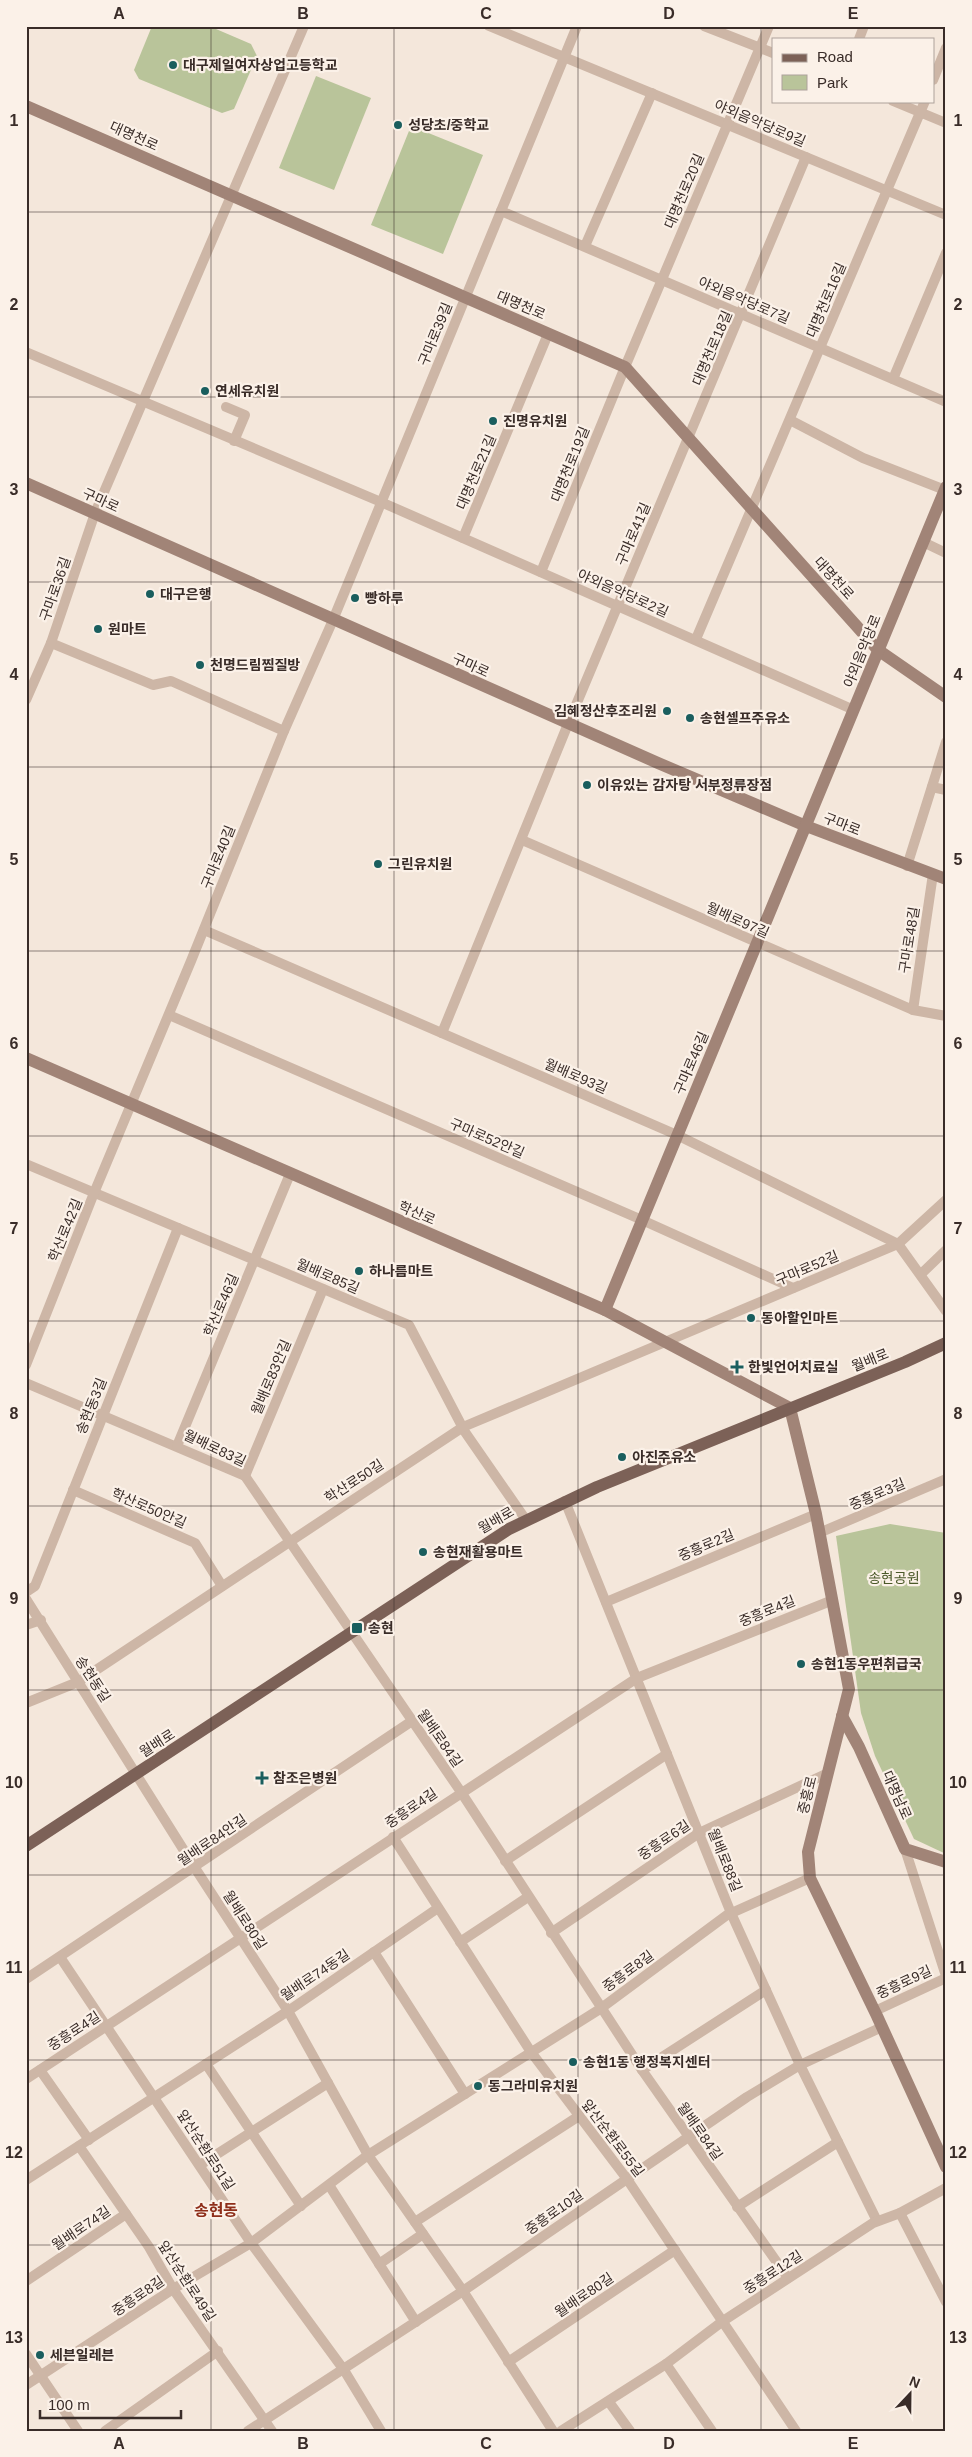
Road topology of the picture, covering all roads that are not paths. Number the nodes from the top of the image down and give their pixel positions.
1 (304, 26) edge
2 (489, 26) edge
3 (578, 26) edge
4 (704, 26) edge
5 (769, 26) edge
6 (864, 26) edge
7 (858, 38) edge
8 (760, 48) junction
9 (946, 48) edge
10 (772, 53) edge
11 (564, 59) junction
12 (934, 78) edge
13 (652, 93) junction
14 (895, 102) edge
15 (925, 102) edge
16 (26, 106) edge
17 (920, 112) junction
18 (946, 123) edge
19 (727, 124) junction
20 (806, 157) junction
21 (887, 191) junction
22 (230, 195) junction
23 (501, 211) junction
24 (946, 215) edge
25 (585, 246) junction
26 (946, 253) edge
27 (662, 279) junction
28 (465, 298) junction
29 (741, 313) junction
30 (548, 334) junction
31 (821, 348) junction
32 (26, 352) edge
33 (625, 367) junction
34 (893, 379) junction
35 (946, 402) edge
36 (142, 403) junction
37 (226, 407) dead end
38 (790, 420) junction
39 (689, 438) junction
40 (234, 441) junction
41 (26, 483) edge
42 (945, 489) edge
43 (381, 502) junction
44 (753, 509) junction
45 (95, 513) junction
46 (463, 538) junction
47 (923, 542) junction
48 (946, 552) edge
49 (541, 572) junction
50 (618, 606) junction
51 (333, 620) junction
52 (696, 640) junction
53 (51, 643) junction
54 (878, 650) junction
55 (946, 697) edge
56 (26, 700) edge
57 (854, 710) junction
58 (568, 724) junction
59 (284, 730) junction
60 (946, 742) edge
61 (932, 787) junction
62 (946, 790) edge
63 (806, 826) junction
64 (522, 840) junction
65 (907, 866) junction
66 (933, 874) junction
67 (946, 878) edge
68 (204, 930) junction
69 (757, 944) junction
70 (913, 1010) junction
71 (168, 1015) junction
72 (946, 1016) edge
73 (442, 1033) junction
74 (26, 1058) edge
75 (132, 1106) junction
76 (678, 1135) junction
77 (26, 1164) edge
78 (290, 1174) junction
79 (94, 1193) junction
80 (946, 1200) edge
81 (642, 1220) junction
82 (178, 1228) junction
83 (898, 1244) junction
84 (946, 1250) edge
85 (255, 1260) junction
86 (921, 1274) junction
87 (794, 1288) junction
88 (323, 1289) junction
89 (605, 1310) junction
90 (946, 1310) edge
91 (666, 1342) junction
92 (946, 1343) edge
93 (26, 1365) edge
94 (26, 1383) edge
95 (790, 1408) junction
96 (102, 1416) junction
97 (463, 1427) junction
98 (176, 1446) junction
99 (245, 1476) junction
100 (946, 1479) edge
101 (73, 1490) junction
102 (566, 1501) junction
103 (816, 1514) junction
104 (526, 1520) junction
105 (819, 1532) junction
106 (289, 1540) junction
107 (222, 1586) junction
108 (26, 1592) edge
109 (26, 1599) edge
110 (833, 1600) junction
111 (606, 1602) junction
112 (41, 1620) junction
113 (26, 1625) edge
114 (351, 1633) junction
115 (637, 1678) junction
116 (78, 1682) junction
117 (26, 1702) edge
118 (842, 1716) junction
119 (412, 1721) junction
120 (668, 1754) junction
121 (828, 1772) junction
122 (138, 1774) junction
123 (461, 1792) junction
124 (699, 1832) junction
125 (393, 1837) junction
126 (26, 1846) edge
127 (905, 1848) junction
128 (505, 1861) junction
129 (946, 1862) edge
130 (195, 1868) junction
131 (810, 1878) junction
132 (528, 1897) junction
133 (438, 1908) junction
134 (731, 1913) junction
135 (552, 1933) junction
136 (241, 1939) junction
137 (460, 1942) junction
138 (374, 1952) junction
139 (60, 1957) junction
140 (946, 1977) edge
141 (26, 1979) edge
142 (766, 1990) junction
143 (600, 2009) junction
144 (288, 2011) junction
145 (875, 2011) junction
146 (107, 2026) junction
147 (882, 2027) junction
148 (531, 2052) junction
149 (206, 2064) junction
150 (800, 2065) junction
151 (40, 2070) junction
152 (642, 2070) junction
153 (26, 2079) edge
154 (328, 2083) junction
155 (465, 2094) junction
156 (155, 2097) junction
157 (579, 2116) junction
158 (252, 2132) junction
159 (687, 2137) junction
160 (89, 2140) junction
161 (838, 2142) junction
162 (79, 2146) junction
163 (368, 2155) junction
164 (200, 2166) junction
165 (946, 2167) edge
166 (627, 2179) junction
167 (26, 2180) edge
168 (329, 2184) junction
169 (946, 2188) edge
170 (300, 2206) junction
171 (737, 2207) junction
172 (900, 2213) junction
173 (126, 2214) junction
174 (877, 2221) junction
175 (415, 2222) junction
176 (423, 2234) junction
177 (251, 2243) junction
178 (675, 2250) junction
179 (379, 2264) junction
180 (788, 2278) junction
181 (26, 2281) edge
182 (173, 2289) junction
183 (463, 2291) junction
184 (946, 2302) edge
185 (723, 2321) junction
186 (416, 2322) junction
187 (218, 2351) junction
188 (26, 2354) edge
189 (508, 2362) junction
190 (666, 2364) junction
191 (344, 2370) junction
192 (40, 2377) junction
193 (26, 2385) edge
194 (610, 2402) junction
195 (265, 2420) junction
196 (78, 2431) edge
197 (105, 2431) edge
198 (248, 2431) edge
199 (272, 2431) edge
200 (381, 2431) edge
201 (552, 2431) edge
202 (561, 2431) edge
203 (630, 2431) edge
204 (712, 2431) edge
205 (796, 2431) edge

1 - 22 street
2 - 11 street
3 - 11 street, 구마로39길
4 - 8 street
5 - 8 street, 대명천로20길
6 - 7 street
8 - 10 street
8 - 19 street, 대명천로20길
9 - 12 street
11 - 13 street, 야외음악당로9길
11 - 23 street, 구마로39길
13 - 19 street, 야외음악당로9길
13 - 25 street
14 - 17 street
15 - 17 street, 대명천로16길
16 - 22 main road, 대명천로
17 - 18 street
17 - 21 street, 대명천로16길
19 - 20 street, 야외음악당로9길
19 - 27 street, 대명천로20길
20 - 21 street, 야외음악당로9길
20 - 29 street, 대명천로18길
21 - 24 street, 야외음악당로9길
21 - 31 street, 대명천로16길
22 - 28 main road, 대명천로
22 - 36 street, 구마로36길
23 - 25 street, 야외음악당로7길
23 - 28 street, 구마로39길
25 - 27 street, 야외음악당로7길
26 - 34 street
27 - 29 street, 야외음악당로7길
27 - 33 street, 대명천로20길
28 - 30 main road, 대명천로
28 - 43 street, 구마로39길
29 - 31 street, 야외음악당로7길
29 - 39 street, 대명천로18길
30 - 33 main road, 대명천로
30 - 46 street, 대명천로21길
31 - 34 street, 야외음악당로7길
31 - 38 street, 대명천로16길
32 - 36 street, 야외음악당로2길
33 - 39 main road, 대명천로
33 - 49 street, 대명천로19길
34 - 35 street, 야외음악당로7길
36 - 40 street, 야외음악당로2길
36 - 45 street, 구마로36길
37 - 40 street
38 - 42 street
38 - 44 street, 대명천로16길
39 - 44 main road, 대명천로
39 - 50 street, 구마로41길
40 - 43 street, 야외음악당로2길
41 - 45 main road, 구마로
42 - 47 main road, 야외음악당로
43 - 46 street, 야외음악당로2길
43 - 51 street, 구마로39길
44 - 52 street
44 - 54 main road, 대명천로
45 - 51 main road, 구마로
45 - 53 street, 구마로36길
46 - 49 street, 야외음악당로2길
47 - 48 street
47 - 54 main road, 야외음악당로
49 - 50 street, 야외음악당로2길
50 - 52 street, 야외음악당로2길
50 - 58 street, 구마로41길
51 - 58 main road, 구마로
51 - 59 street, 구마로40길
52 - 57 street, 야외음악당로2길
53 - 56 street, 구마로36길
53 - 59 street
54 - 55 main road, 대명천로
54 - 57 main road, 야외음악당로
57 - 63 main road, 야외음악당로
58 - 63 main road, 구마로
58 - 64 street, 구마로41길
59 - 68 street, 구마로40길
60 - 61 street
61 - 62 street
61 - 65 street
63 - 65 main road, 구마로
63 - 69 main road, 구마로46길
64 - 69 street, 월배로97길
64 - 73 street, 구마로41길
65 - 66 main road, 구마로
66 - 67 main road, 구마로
66 - 70 street, 구마로48길
68 - 71 street, 구마로40길
68 - 73 street, 월배로93길
69 - 70 street, 월배로97길
69 - 76 main road, 구마로46길
70 - 72 street, 월배로97길
71 - 75 street, 구마로40길
71 - 81 street, 구마로52안길
73 - 76 street, 월배로93길
74 - 75 main road, 학산로
75 - 78 main road, 학산로
75 - 79 street, 학산로42길
76 - 81 main road, 구마로46길
76 - 83 street, 월배로93길
77 - 79 street, 월배로85길
78 - 85 street, 학산로46길
78 - 89 main road, 학산로
79 - 82 street, 월배로85길
79 - 93 street, 학산로42길
80 - 83 street, 구마로52길
81 - 87 street, 구마로52안길
81 - 89 main road, 구마로46길
82 - 85 street, 월배로85길
82 - 96 street, 송현동3길
83 - 86 street, 월배로93길
83 - 87 street, 구마로52길
84 - 86 street
85 - 88 street, 월배로85길
85 - 98 street, 학산로46길
86 - 90 street, 월배로93길
87 - 91 street, 구마로52길
88 - 97 street, 월배로85길
88 - 99 street, 월배로83안길
89 - 91 main road, 학산로
91 - 95 main road, 학산로
91 - 97 street, 학산로50길
92 - 95 main road, 월배로
94 - 96 street, 월배로83길
95 - 102 main road, 월배로
95 - 103 main road, 중흥로
96 - 98 street, 월배로83길
96 - 101 street, 송현동3길
97 - 104 street, 월배로85길
97 - 106 street, 학산로50길
98 - 99 street, 월배로83길
99 - 106 street, 월배로83길
100 - 105 street, 중흥로3길
101 - 107 street, 학산로50안길
101 - 108 street, 송현동3길
102 - 104 main road, 월배로
102 - 111 street, 월배로88길
103 - 105 main road, 중흥로
103 - 111 street, 중흥로2길
104 - 114 main road, 월배로
105 - 110 main road, 중흥로
106 - 107 street, 학산로50길
106 - 114 street, 월배로83길
107 - 116 street, 학산로50길
109 - 112 street, 송현동길
110 - 115 street, 중흥로4길
110 - 118 main road, 중흥로
111 - 115 street, 월배로88길
112 - 113 street
112 - 116 street, 송현동길
114 - 119 street, 월배로84길
114 - 122 main road, 월배로
115 - 120 street, 월배로88길
115 - 123 street, 중흥로4길
116 - 117 street, 학산로50길
116 - 122 street, 송현동길
118 - 121 main road, 중흥로
118 - 127 main road, 대명남로
119 - 123 street, 월배로84길
119 - 130 street, 월배로84안길
120 - 124 street, 월배로88길
120 - 128 street
121 - 124 street, 중흥로6길
121 - 131 main road, 중흥로
122 - 126 main road, 월배로
122 - 130 street, 월배로80길
123 - 125 street, 중흥로4길
123 - 128 street, 월배로84길
124 - 134 street, 월배로88길
124 - 135 street, 중흥로6길
125 - 133 street, 앞산순환로55길
125 - 136 street, 중흥로4길
127 - 129 main road
127 - 140 street
128 - 132 street, 월배로84길
130 - 136 street, 월배로80길
130 - 139 street, 월배로84안길
131 - 134 street, 중흥로8길
131 - 145 main road, 중흥로
132 - 135 street, 월배로84길
132 - 137 street
133 - 137 street, 앞산순환로55길
133 - 138 street, 월배로74동길
134 - 142 street, 월배로88길
134 - 143 street, 중흥로8길
135 - 143 street, 월배로84길
136 - 144 street, 월배로80길
136 - 146 street, 중흥로4길
137 - 148 street, 앞산순환로55길
138 - 144 street, 월배로74동길
138 - 155 street
139 - 141 street, 월배로84안길
139 - 146 street, 앞산순환로51길
140 - 145 street, 중흥로9길
142 - 150 street, 월배로88길
142 - 152 street
143 - 148 street, 중흥로8길
143 - 152 street, 월배로84길
144 - 149 street, 월배로74동길
144 - 154 street, 월배로80길
145 - 147 main road, 중흥로
146 - 151 street, 중흥로4길
146 - 156 street, 앞산순환로51길
147 - 150 street, 중흥로10길
147 - 165 main road, 중흥로
148 - 155 street, 중흥로8길
148 - 157 street, 앞산순환로55길
149 - 156 street, 월배로74동길
149 - 158 street
150 - 159 street, 중흥로10길
150 - 161 street, 월배로88길
151 - 153 street, 중흥로4길
151 - 160 street
152 - 159 street, 월배로84길
154 - 158 street
154 - 163 street, 월배로80길
155 - 163 street, 중흥로8길
156 - 160 street, 월배로74동길
156 - 164 street, 앞산순환로51길
157 - 166 street, 앞산순환로55길
157 - 175 street
158 - 164 street
158 - 170 street
159 - 166 street, 중흥로10길
159 - 171 street, 월배로84길
160 - 162 street, 월배로74동길
161 - 171 street
161 - 174 street, 월배로88길
162 - 167 street, 월배로74동길
162 - 173 street, 앞산순환로49길
163 - 168 street, 중흥로8길
163 - 175 street, 월배로80길
164 - 177 street, 앞산순환로51길
166 - 178 street, 앞산순환로55길
166 - 183 street, 중흥로10길
168 - 170 street, 중흥로8길
168 - 179 street
169 - 172 street, 중흥로12길
170 - 177 street, 중흥로8길
171 - 180 street, 월배로84길
172 - 174 street, 중흥로12길
172 - 184 street
173 - 181 street, 월배로74길
173 - 182 street, 앞산순환로49길
174 - 180 street, 중흥로12길
175 - 176 street, 월배로80길
176 - 179 street
176 - 183 street, 월배로80길
177 - 182 street, 중흥로8길
177 - 191 street, 앞산순환로51길
178 - 185 street, 앞산순환로55길
178 - 189 street, 월배로80길
179 - 186 street
180 - 185 street, 중흥로12길
182 - 187 street, 앞산순환로49길
182 - 192 street, 중흥로8길
183 - 186 street, 중흥로10길
183 - 189 street, 월배로80길
185 - 190 street, 중흥로12길
185 - 205 street, 앞산순환로55길
186 - 191 street, 중흥로10길
187 - 195 street, 앞산순환로49길
187 - 197 street
188 - 192 street
189 - 201 street, 월배로80길
190 - 194 street, 중흥로12길
190 - 204 street
191 - 195 street, 중흥로10길
191 - 200 street, 앞산순환로51길
192 - 193 street, 중흥로8길
192 - 196 street
194 - 202 street, 중흥로12길
194 - 203 street
195 - 198 street, 중흥로10길
195 - 199 street, 앞산순환로49길

